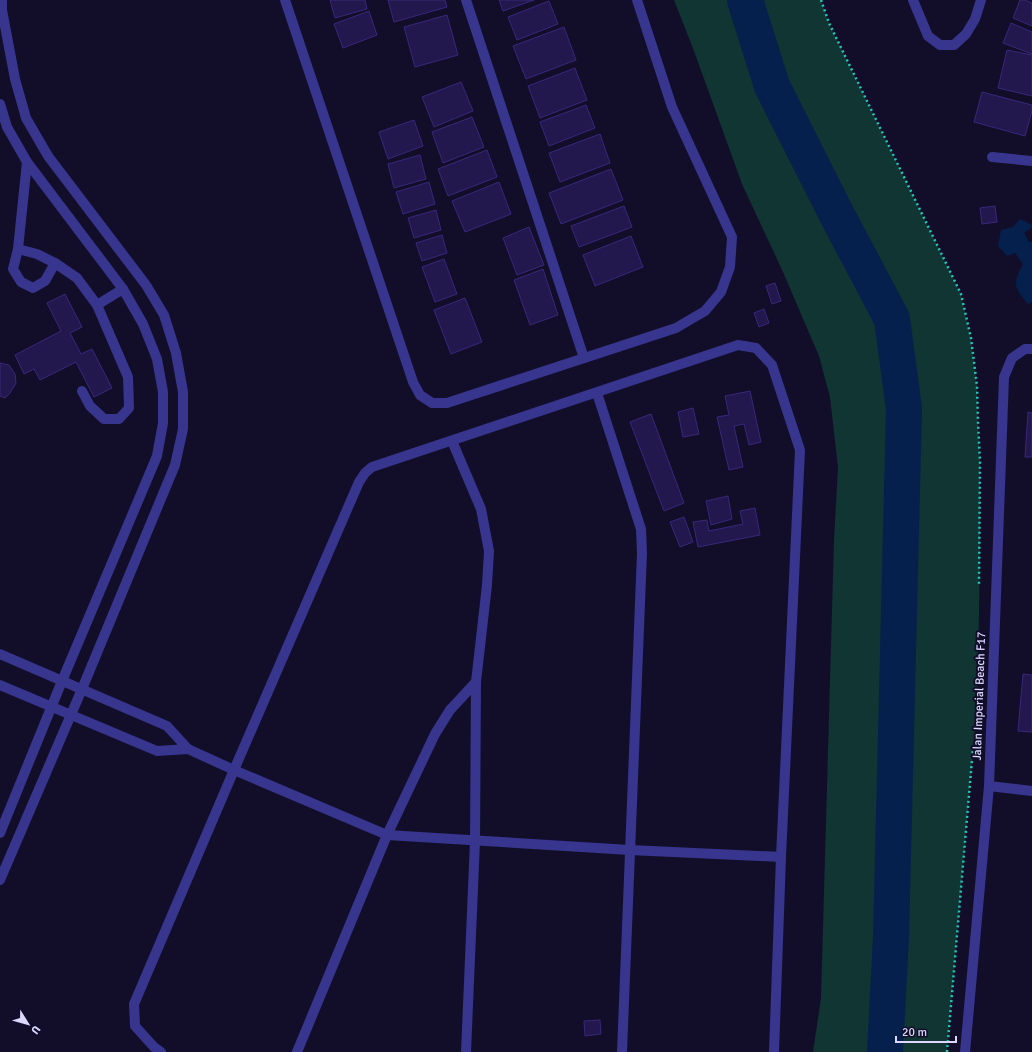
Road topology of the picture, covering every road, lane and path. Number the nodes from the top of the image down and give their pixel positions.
1 (2, 0) edge
2 (285, 0) edge
3 (466, 0) edge
4 (636, 0) edge
5 (821, 0) edge
6 (913, 0) edge
7 (981, 0) edge
8 (0, 104) edge
9 (992, 157) dead end
10 (1032, 161) edge
11 (27, 162) junction
12 (18, 249) junction
13 (55, 263) junction
14 (123, 289) junction
15 (97, 305) junction
16 (1028, 349) edge
17 (584, 358) junction
18 (82, 391) dead end
19 (598, 393) junction
20 (452, 441) junction
21 (979, 592) dead end
22 (0, 654) edge
23 (62, 681) junction
24 (476, 682) junction
25 (0, 685) edge
26 (82, 689) junction
27 (52, 707) junction
28 (71, 715) junction
29 (974, 744) dead end
30 (188, 749) junction
31 (234, 770) junction
32 (989, 786) junction
33 (1032, 791) edge
34 (0, 833) edge
35 (387, 835) junction
36 (475, 841) junction
37 (630, 850) junction
38 (781, 857) junction
39 (0, 880) edge
40 (161, 1052) edge
41 (297, 1052) edge
42 (466, 1052) edge
43 (622, 1052) edge
44 (774, 1052) edge
45 (947, 1052) edge
46 (965, 1052) edge

1 - 26 street
2 - 17 street
3 - 17 street
4 - 17 street
5 - 21 path
6 - 7 street
8 - 11 street
9 - 10 street
11 - 12 street
11 - 14 street
12 - 13 street
12 - 13 street
13 - 15 street
14 - 15 street
14 - 23 street
15 - 18 street
16 - 32 street, Jalan Imperial Beach F17
19 - 20 street
19 - 37 street
19 - 38 street
20 - 24 street
20 - 31 street
22 - 23 street
23 - 26 street
23 - 27 street
24 - 35 street
24 - 36 street
25 - 27 street
26 - 28 street
26 - 30 street
27 - 28 street
27 - 34 street
28 - 30 street
28 - 39 street
29 - 45 path
30 - 31 street
31 - 35 street
31 - 40 street
32 - 33 street
32 - 46 street, Jalan Imperial Beach F17
35 - 36 street
35 - 41 street
36 - 37 street
36 - 42 street
37 - 38 street
37 - 43 street
38 - 44 street

